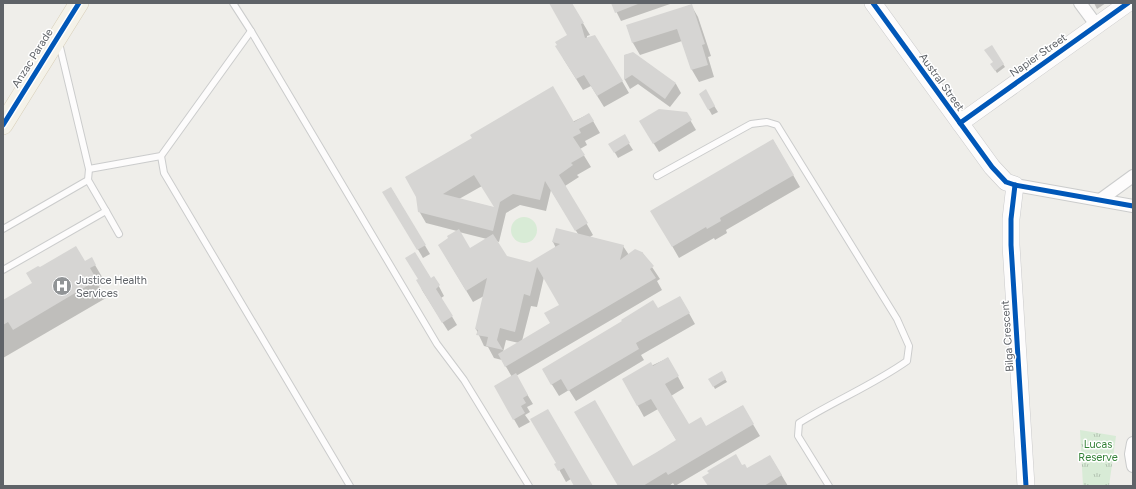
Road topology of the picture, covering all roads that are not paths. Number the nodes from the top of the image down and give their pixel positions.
1 (79, 3) edge
2 (232, 3) edge
3 (874, 3) edge
4 (1080, 3) edge
5 (1128, 3) edge
6 (1097, 26) junction
7 (251, 31) junction
8 (57, 37) junction
9 (960, 123) junction
10 (3, 125) edge
11 (161, 156) junction
12 (89, 169) junction
13 (657, 176) dead end
14 (1133, 176) edge
15 (88, 180) junction
16 (1015, 186) junction
17 (1100, 200) junction
18 (1133, 206) edge
19 (106, 211) junction
20 (3, 229) edge
21 (119, 234) dead end
22 (3, 270) edge
23 (1133, 443) edge
24 (1133, 466) edge
25 (350, 486) edge
26 (529, 486) edge
27 (829, 486) edge
28 (1026, 486) edge

1 - 8 main road, Anzac Parade
2 - 7 lane
3 - 9 street, Austral Street
4 - 6 street
5 - 6 street, Napier Street
6 - 9 street, Napier Street
7 - 11 lane
7 - 26 lane
8 - 10 main road, Anzac Parade
8 - 12 lane
9 - 16 street, Austral Street
11 - 12 lane
11 - 25 lane
12 - 15 lane
13 - 27 lane
14 - 17 street
15 - 19 lane
15 - 20 lane
16 - 17 street, Austral Street
16 - 28 street, Bilga Crescent
17 - 18 street, Austral Street
19 - 21 lane
19 - 22 lane
23 - 24 street

